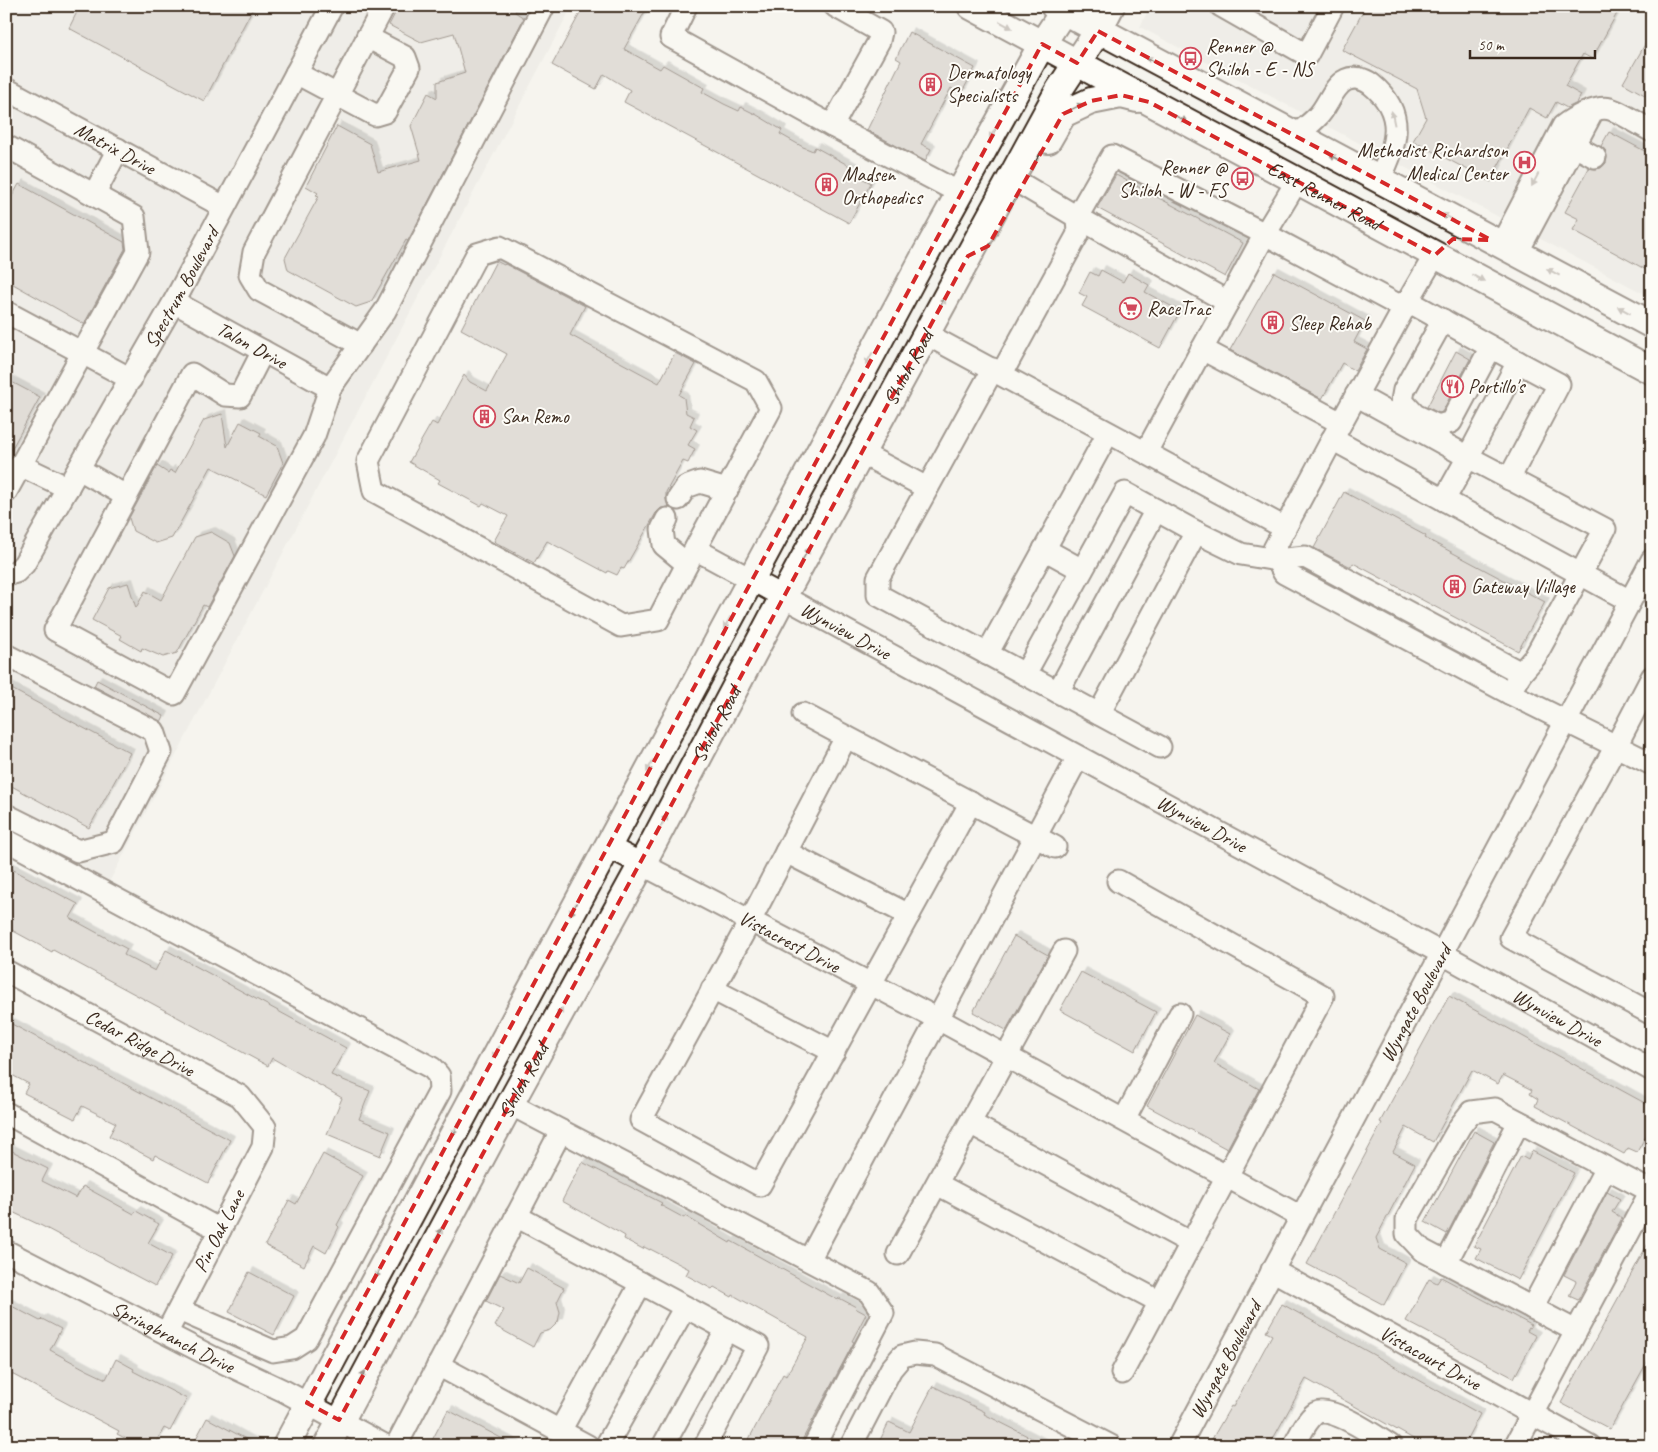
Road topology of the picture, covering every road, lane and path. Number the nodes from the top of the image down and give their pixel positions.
1 (332, 6) edge
2 (384, 6) edge
3 (544, 6) edge
4 (686, 6) edge
5 (835, 6) edge
6 (970, 6) edge
7 (1111, 6) edge
8 (1221, 6) edge
9 (1333, 6) edge
10 (1062, 8) edge
11 (1098, 31) junction
12 (367, 38) junction
13 (1042, 44) junction
14 (1077, 63) junction
15 (296, 73) junction
16 (6, 89) edge
17 (337, 95) junction
18 (1149, 102) junction
19 (832, 126) junction
20 (1652, 131) edge
21 (1295, 136) junction
22 (1566, 141) junction
23 (6, 146) edge
24 (118, 148) junction
25 (1595, 157) dead end
26 (1379, 180) junction
27 (1297, 181) junction
28 (1017, 182) junction
29 (960, 193) junction
30 (94, 195) junction
31 (1334, 201) junction
32 (224, 207) junction
33 (1076, 217) junction
34 (1265, 234) junction
35 (1503, 246) junction
36 (1435, 255) junction
37 (1408, 301) junction
38 (174, 302) junction
39 (1228, 302) junction
40 (6, 312) edge
41 (892, 316) junction
42 (1438, 318) junction
43 (1652, 325) edge
44 (926, 334) junction
45 (361, 345) junction
46 (1493, 348) junction
47 (1202, 349) junction
48 (263, 352) junction
49 (83, 353) junction
50 (1518, 362) junction
51 (997, 371) junction
52 (1652, 371) edge
53 (131, 378) junction
54 (330, 388) junction
55 (1356, 395) junction
56 (1382, 410) junction
57 (1336, 431) junction
58 (1108, 433) junction
59 (1445, 444) junction
60 (1146, 452) junction
61 (861, 453) junction
62 (1468, 457) junction
63 (20, 466) junction
64 (78, 469) junction
65 (1509, 479) junction
66 (68, 488) junction
67 (927, 488) junction
68 (727, 490) junction
69 (6, 492) edge
70 (126, 496) junction
71 (678, 499) dead end
72 (1444, 500) junction
73 (1156, 510) junction
74 (667, 519) dead end
75 (1285, 528) junction
76 (1196, 532) junction
77 (1044, 549) junction
78 (691, 556) junction
79 (1277, 560) junction
80 (15, 569) edge
81 (1082, 570) junction
82 (1649, 571) edge
83 (1580, 574) junction
84 (750, 580) junction
85 (783, 597) junction
86 (1630, 601) junction
87 (987, 654) junction
88 (6, 655) edge
89 (1520, 673) junction
90 (1025, 674) junction
91 (1652, 677) edge
92 (1058, 692) junction
93 (1509, 693) junction
94 (803, 714) dead end
95 (1099, 714) junction
96 (1566, 720) junction
97 (846, 737) junction
98 (1616, 746) junction
99 (1160, 747) dead end
100 (1078, 757) junction
101 (1652, 764) edge
102 (971, 802) junction
103 (6, 815) edge
104 (1036, 836) junction
105 (6, 840) edge
106 (607, 846) junction
107 (1056, 847) dead end
108 (786, 852) junction
109 (642, 864) junction
110 (1118, 881) dead end
111 (909, 915) junction
112 (750, 921) junction
113 (1064, 951) dead end
114 (1441, 953) junction
115 (6, 971) edge
116 (871, 984) junction
117 (712, 990) junction
118 (1180, 1014) dead end
119 (1652, 1014) edge
120 (938, 1019) junction
121 (834, 1052) junction
122 (1006, 1056) junction
123 (1652, 1070) edge
124 (478, 1086) junction
125 (510, 1104) junction
126 (6, 1113) edge
127 (1124, 1120) junction
128 (1518, 1122) junction
129 (970, 1123) junction
130 (265, 1127) joint
131 (561, 1131) junction
132 (1606, 1168) junction
133 (1227, 1176) junction
134 (937, 1184) junction
135 (1651, 1191) edge
136 (516, 1216) junction
137 (1301, 1216) junction
138 (220, 1230) junction
139 (1191, 1243) junction
140 (6, 1251) edge
141 (898, 1254) dead end
142 (809, 1260) junction
143 (1446, 1263) junction
144 (1272, 1270) junction
145 (641, 1283) junction
146 (1160, 1302) junction
147 (685, 1306) junction
148 (1532, 1308) junction
149 (179, 1310) junction
150 (727, 1329) junction
151 (1576, 1331) junction
152 (167, 1332) junction
153 (438, 1365) junction
154 (1122, 1373) dead end
155 (307, 1403) junction
156 (1532, 1414) junction
157 (339, 1420) junction
158 (560, 1431) junction
159 (1107, 1445) edge
160 (286, 1446) edge
161 (327, 1446) edge
162 (386, 1446) edge
163 (396, 1446) edge
164 (588, 1446) edge
165 (606, 1446) edge
166 (663, 1446) edge
167 (706, 1446) edge
168 (814, 1446) edge
169 (851, 1446) edge
170 (1178, 1446) edge
171 (1294, 1446) edge
172 (1391, 1446) edge
173 (1515, 1446) edge
174 (1590, 1446) edge

1 - 15 street, Spectrum Boulevard
2 - 12 street
3 - 45 street
4 - 19 street
5 - 19 street
6 -> 13 main road, East Renner Road
7 - 11 main road
8 - 9 street
10 - 11 main road, East Renner Road
10 - 13 main road, Shiloh Road
11 - 14 main road
21 -> 11 main road, East Renner Road
12 - 17 street
12 - 17 street
13 - 14 main road, East Renner Road
13 -> 29 main road, Shiloh Road
14 - 18 main road, East Renner Road
14 - 28 main road
15 - 17 street
15 - 32 street, Spectrum Boulevard
16 - 24 street, Matrix Drive
17 - 45 street
18 -> 27 main road, East Renner Road
28 -> 18 main road
19 - 29 street
20 - 22 street
26 -> 21 main road, East Renner Road
26 -> 21 street
22 - 25 street
22 - 35 street
23 - 30 street
24 - 30 street
24 - 32 street, Matrix Drive
26 - 31 main road
35 -> 26 main road, East Renner Road
27 - 31 main road, East Renner Road
27 - 34 street
28 - 33 street
44 -> 28 main road, Shiloh Road
29 - 41 main road, Shiloh Road
30 - 49 street
31 - 36 main road, East Renner Road
32 - 38 street, Spectrum Boulevard
33 - 34 street
33 - 39 street
33 - 51 street
34 - 37 street
34 - 39 street
35 - 36 main road
43 -> 35 main road, East Renner Road
36 - 37 street
36 -> 52 main road, East Renner Road
37 - 42 street
37 - 55 street
38 - 48 street, Talon Drive
38 - 53 street, Spectrum Boulevard
39 - 47 street
40 - 49 street
41 - 44 main road
41 -> 84 main road, Shiloh Road
42 - 46 street
42 - 46 street
42 - 56 street
44 - 51 street
44 - 61 main road, Shiloh Road
45 - 54 street
46 - 50 street
46 - 59 street
47 - 57 street
47 - 60 street
48 - 54 street, Talon Drive
48 - 70 street
49 - 53 street
49 - 63 street
50 - 62 street
50 - 65 street
51 - 58 street
51 - 67 street
53 - 64 street, Spectrum Boulevard
54 - 70 street
55 - 56 street
55 - 57 street
56 - 59 street
57 - 72 street
57 - 75 street
58 - 60 street
58 - 77 street
59 - 62 street
60 - 75 street
61 - 67 street
85 -> 61 main road, Shiloh Road
62 - 65 street
62 - 72 street
63 - 66 street
63 - 69 street
64 - 66 street, Spectrum Boulevard
64 - 70 street
65 - 83 street
66 - 80 street, Spectrum Boulevard
67 - 87 street
68 - 71 street
68 - 78 street
68 - 78 street
72 - 83 street
73 - 76 street
73 - 81 street
73 - 92 street
74 - 78 street, Wynview Drive
75 - 79 street
76 - 79 street
76 - 95 street
77 - 81 street
77 - 87 street
78 - 84 street, Wynview Drive
79 - 89 street
79 - 93 street
81 - 90 street
82 - 86 street, Wyngate Boulevard
83 - 86 street
83 - 89 street
84 - 85 street, Wynview Drive
84 -> 106 main road, Shiloh Road
85 - 100 street, Wynview Drive
109 -> 85 main road, Shiloh Road
86 - 96 street, Wyngate Boulevard
87 - 90 street
88 - 103 street
89 - 93 street
90 - 92 street
91 - 98 street
92 - 95 street
93 - 96 street
94 - 97 street
95 - 99 street
96 - 98 street
96 - 114 street, Wyngate Boulevard
97 - 102 street
97 - 108 street
98 - 101 street
98 - 119 street
100 - 104 street
100 - 114 street, Wynview Drive
102 - 104 street
102 - 111 street
104 - 107 street
104 - 120 street
105 - 149 street
106 - 109 street, Vistacrest Drive
106 -> 124 main road, Shiloh Road
108 - 111 street
108 - 112 street
109 - 112 street, Vistacrest Drive
125 -> 109 main road, Shiloh Road
110 - 133 street
111 - 116 street
112 - 116 street, Vistacrest Drive
112 - 117 street
113 - 122 street
114 - 123 street, Wynview Drive
114 - 137 street, Wyngate Boulevard
115 - 130 street, Cedar Ridge Drive
116 - 120 street, Vistacrest Drive
116 - 121 street
117 - 121 street
117 - 121 street
118 - 127 street
120 - 122 street, Vistacrest Drive
120 - 142 street
122 - 127 street, Vistacrest Drive
122 - 129 street
124 - 125 main road
124 -> 155 main road, Shiloh Road
125 - 131 street
157 -> 125 main road, Shiloh Road
126 - 138 street
127 - 133 street, Vistacrest Drive
128 - 132 street
128 - 143 street
128 - 143 street
129 - 134 street
129 - 139 street
130 - 138 street, Pin Oak Lane
131 - 136 street
131 - 142 street
132 - 135 street
132 - 148 street
133 - 137 street, Vistacrest Drive
133 - 139 street
134 - 141 street
134 - 146 street
135 - 151 street
136 - 145 street
136 - 153 street
137 - 144 street, Wyngate Boulevard
138 - 149 street, Pin Oak Lane
139 - 146 street
140 - 152 street, Springbranch Drive
142 - 168 street
143 - 148 street
144 - 156 street, Vistacourt Drive
144 - 170 street, Wyngate Boulevard
145 - 147 street
145 - 158 street
146 - 154 street
147 - 150 street
147 - 165 street
148 - 151 street
149 - 152 street, Pin Oak Lane
150 - 166 street
150 - 167 street
151 - 156 street
152 - 155 street, Springbranch Drive
153 - 158 street
153 - 163 street
155 - 157 street, Springbranch Drive
155 - 160 main road, Shiloh Road
156 - 173 street
156 - 174 street, Vistacourt Drive
157 - 161 main road, Shiloh Road
157 - 162 street, Springbranch Drive
158 - 164 street
159 - 169 street
171 - 172 street

